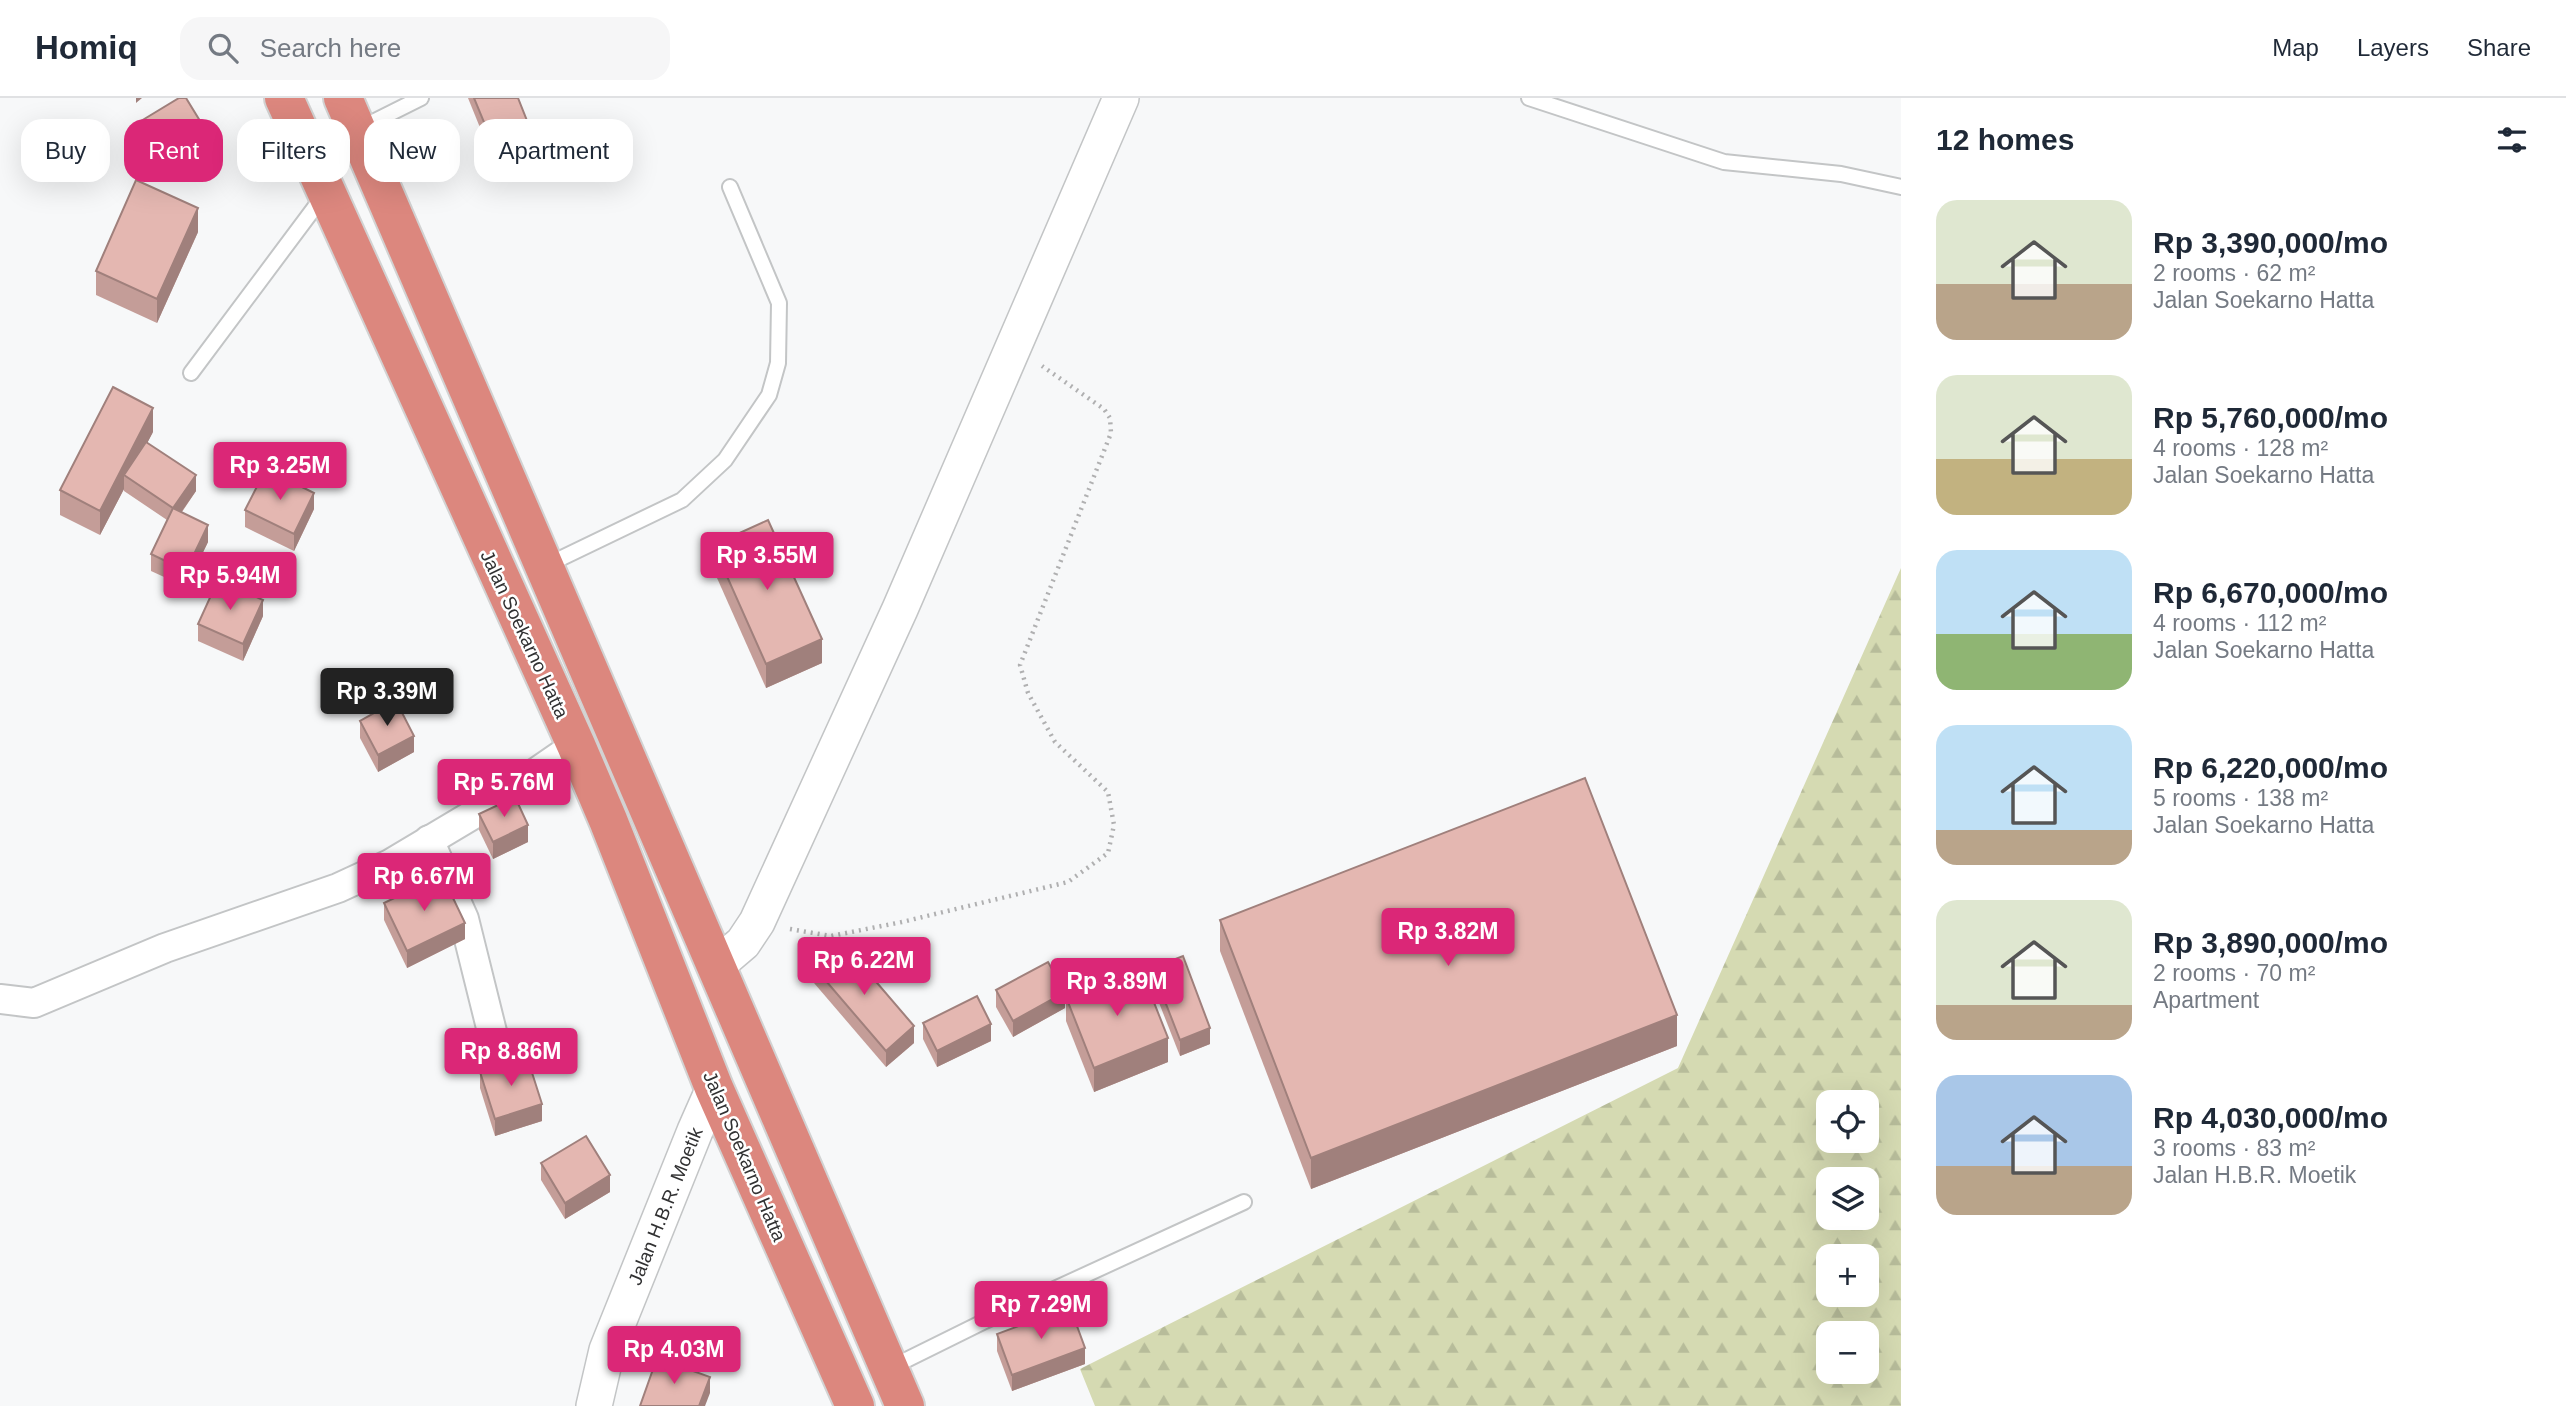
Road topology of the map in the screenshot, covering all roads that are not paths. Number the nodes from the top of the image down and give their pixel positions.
1 (284, 98) edge
2 (421, 98) edge
3 (1121, 98) edge
4 (1529, 98) edge
5 (350, 114) edge
6 (730, 187) dead end
7 (1901, 187) edge
8 (325, 194) junction
9 (191, 373) dead end
10 (543, 567) junction
11 (576, 745) junction
12 (429, 839) junction
13 (716, 966) junction
14 (0, 999) edge
15 (503, 1076) edge
16 (714, 1088) junction
17 (1244, 1202) dead end
18 (889, 1369) junction
19 (594, 1406) edge
20 (855, 1406) edge
21 (905, 1406) edge

1 - 8 highway, Jalan Soekarno Hatta
2 - 5 lane
3 - 13 street
4 - 7 lane
5 - 10 highway
6 - 10 lane
8 - 9 lane
8 - 11 highway, Jalan Soekarno Hatta
10 - 13 highway
11 - 12 street
11 - 16 highway, Jalan Soekarno Hatta
12 - 14 street
12 - 15 street
13 - 18 highway
16 - 19 street, Jalan H.B.R. Moetik
16 - 20 highway, Jalan Soekarno Hatta
17 - 18 lane
18 - 21 highway

